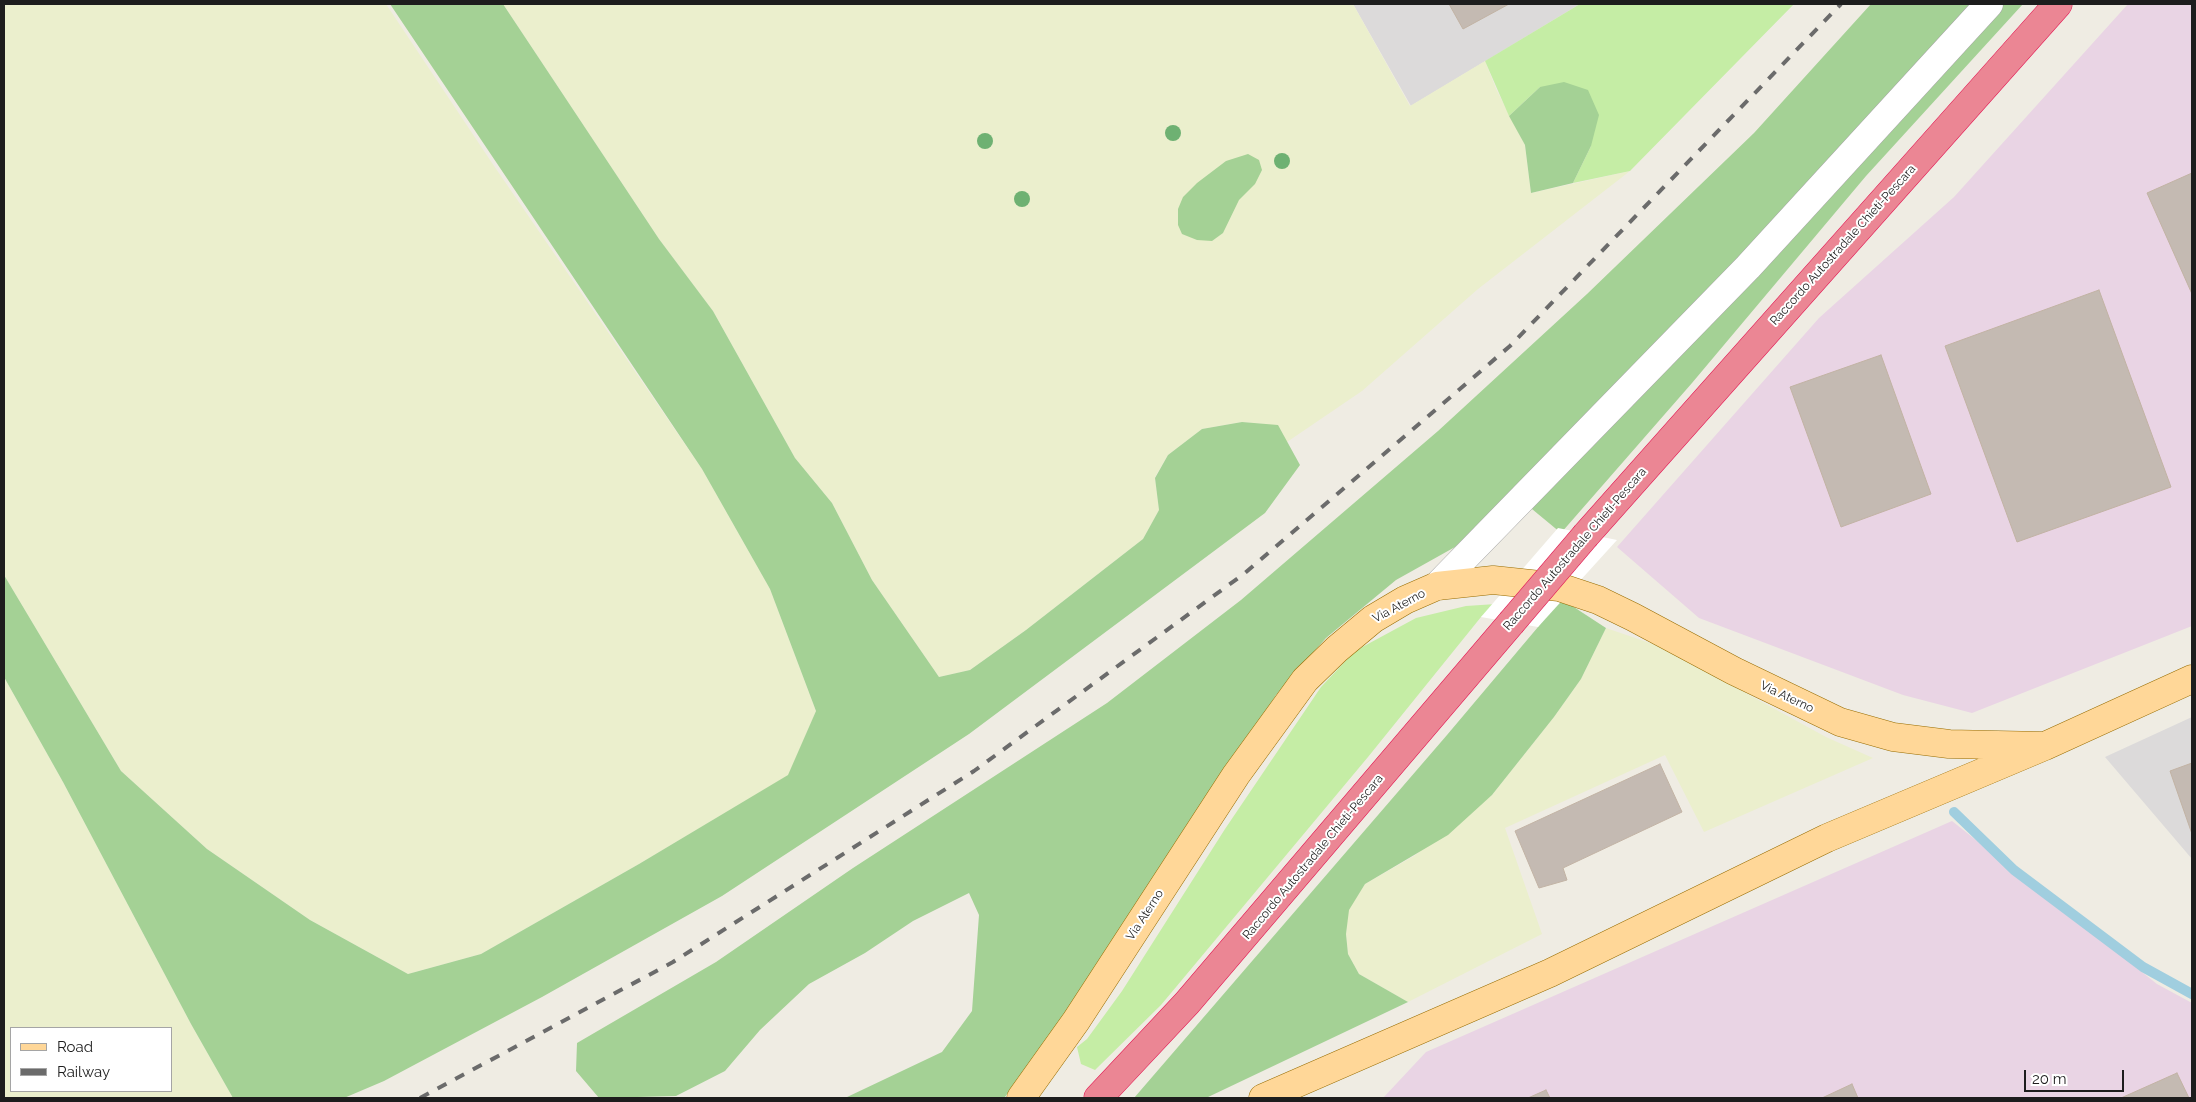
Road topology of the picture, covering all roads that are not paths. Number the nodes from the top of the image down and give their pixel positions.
1 (1989, 4) edge
2 (2058, 4) edge
3 (1438, 586) junction
4 (2192, 679) edge
5 (2045, 746) junction
6 (1021, 1098) edge
7 (1098, 1098) edge
8 (1263, 1098) edge

1 - 3 lane
2 - 7 highway, Raccordo Autostradale Chieti-Pescara, bridge
3 - 5 main road, Via Aterno
3 - 6 main road, Via Aterno
4 - 5 main road, Via Aterno
5 - 8 main road, Via Aterno

